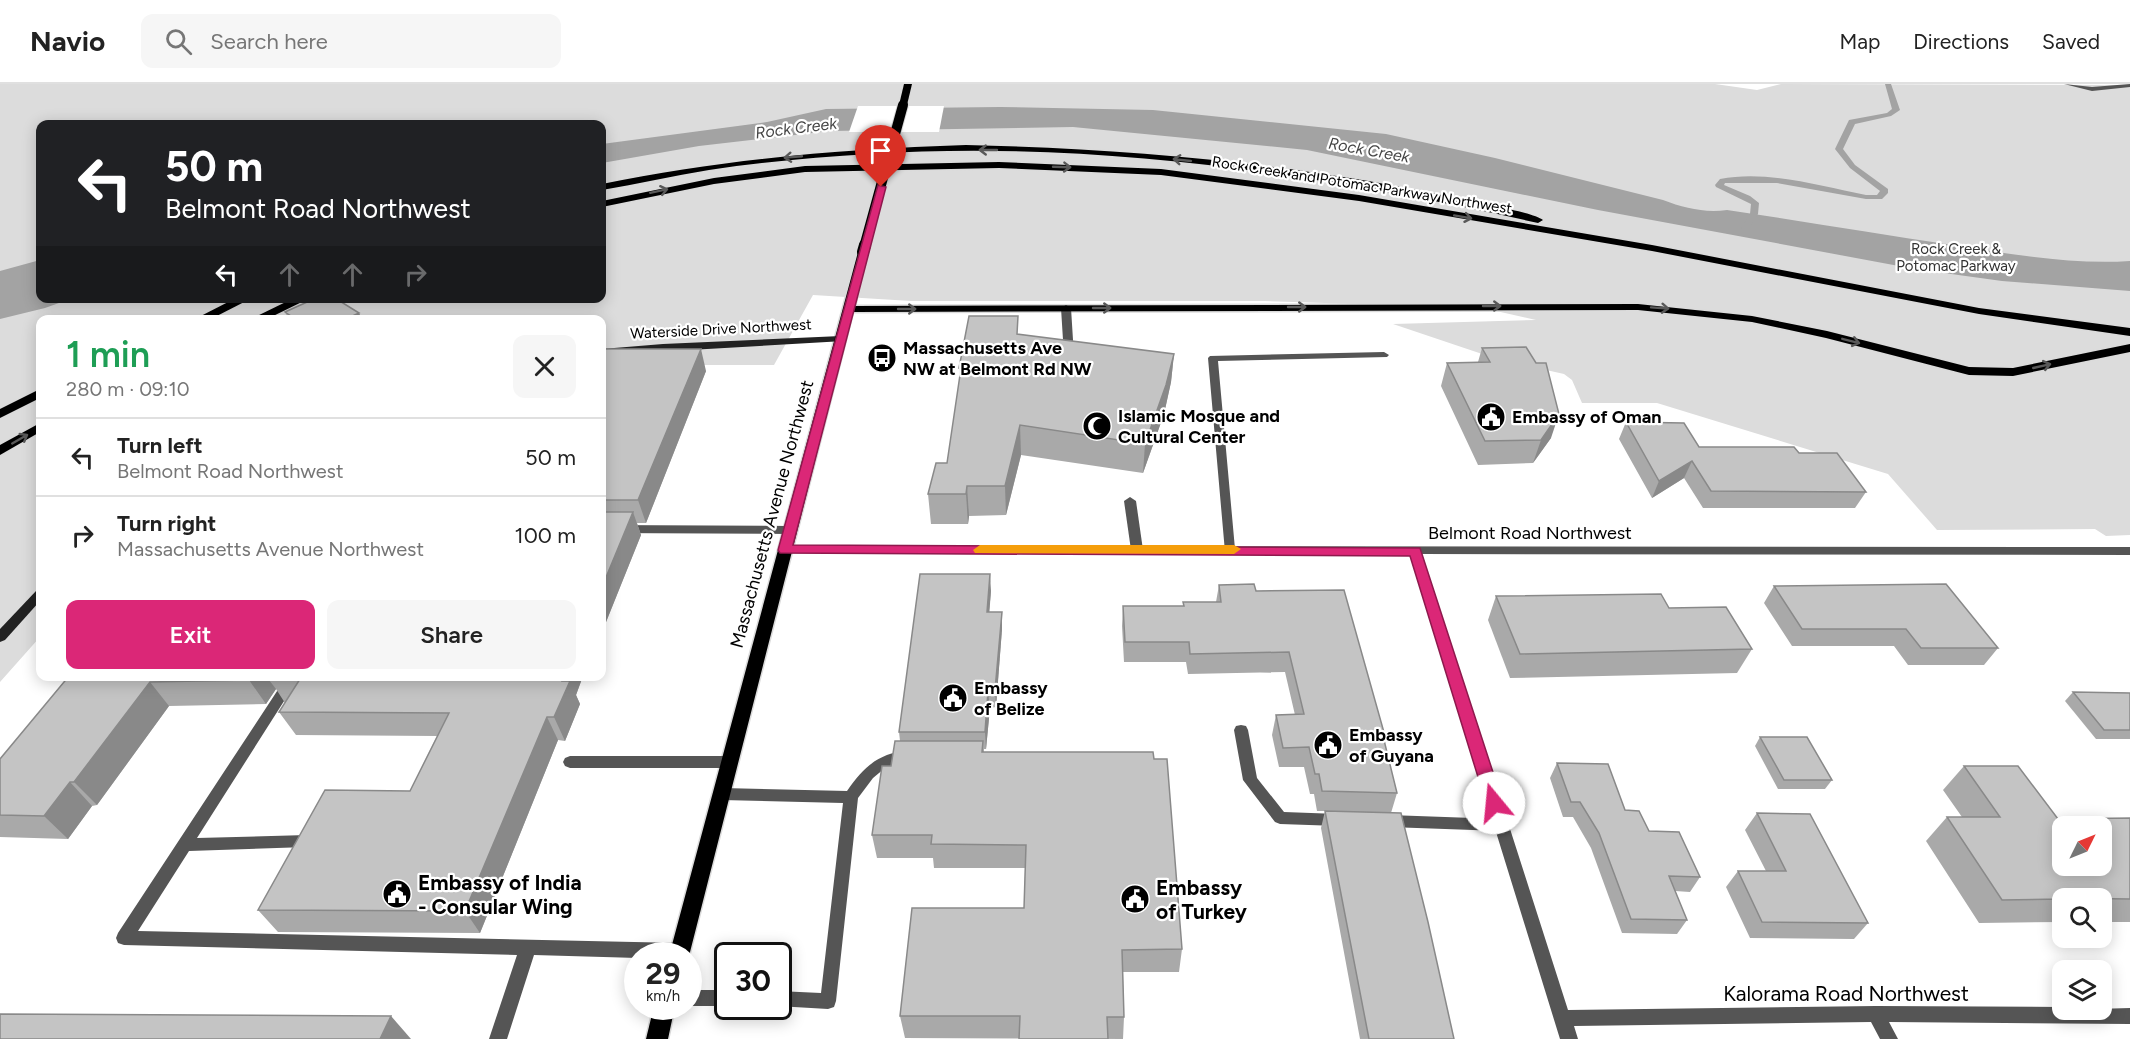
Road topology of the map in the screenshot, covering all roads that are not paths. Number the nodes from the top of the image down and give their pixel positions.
1 (908, 84) edge
2 (2067, 84) edge
3 (2130, 86) edge
4 (606, 186) edge
5 (606, 203) edge
6 (1652, 248) junction
7 (236, 303) edge
8 (293, 303) edge
9 (1066, 308) junction
10 (849, 309) junction
11 (209, 315) edge
12 (266, 315) edge
13 (2130, 332) edge
14 (841, 339) junction
15 (2130, 348) edge
16 (606, 352) edge
17 (1384, 355) dead end
18 (1080, 360) edge
19 (36, 395) edge
20 (0, 414) edge
21 (36, 430) edge
22 (0, 451) edge
23 (1130, 501) dead end
24 (606, 529) edge
25 (790, 530) junction
26 (1229, 549) junction
27 (785, 550) junction
28 (1137, 550) junction
29 (1415, 551) junction
30 (2130, 551) edge
31 (36, 598) edge
32 (0, 637) edge
33 (291, 681) edge
34 (1241, 730) dead end
35 (916, 757) edge
36 (570, 762) dead end
37 (730, 762) junction
38 (722, 794) junction
39 (851, 797) junction
40 (1350, 820) edge
41 (1373, 821) edge
42 (1501, 825) junction
43 (307, 841) edge
44 (183, 845) junction
45 (682, 942) edge
46 (528, 948) junction
47 (624, 951) edge
48 (792, 1000) edge
49 (1876, 1014) junction
50 (2130, 1016) edge
51 (1563, 1018) junction
52 (662, 1020) edge
53 (498, 1039) edge
54 (657, 1039) edge
55 (1569, 1039) edge
56 (1889, 1039) edge

1 - 10 main road, Massachusetts Avenue Northwest, bridge
2 - 3 street
6 -> 4 main road, Rock Creek and Potomac Parkway Northwest
5 -> 6 main road, Rock Creek and Potomac Parkway Northwest
6 - 13 main road, Rock Creek and Potomac Parkway Northwest
7 - 11 main road
8 - 12 main road
10 -> 9 main road
9 -> 15 main road
9 - 18 street
10 - 14 main road, Massachusetts Avenue Northwest
14 - 16 street, Waterside Drive Northwest
14 - 25 main road, Massachusetts Avenue Northwest
17 - 26 street
19 - 20 main road
22 -> 21 main road
23 - 28 street
24 - 25 street
25 - 27 main road, Massachusetts Avenue Northwest
26 - 28 street, Belmont Road Northwest
26 - 29 street, Belmont Road Northwest
27 - 28 street, Belmont Road Northwest
27 - 37 main road, Massachusetts Avenue Northwest
29 - 30 street, Belmont Road Northwest
29 - 42 street
31 - 32 street
33 - 44 street
34 - 40 street
35 - 39 street
36 - 37 street
37 - 38 main road, Massachusetts Avenue Northwest
38 - 39 street
38 - 45 main road, Massachusetts Avenue Northwest
39 - 48 street
41 - 42 street
42 - 51 street
43 - 44 street
44 - 46 street
46 - 47 street
46 - 53 street
49 - 50 street, Kalorama Road Northwest
49 - 51 street, Kalorama Road Northwest
49 - 56 street
51 - 55 street
52 - 54 main road

